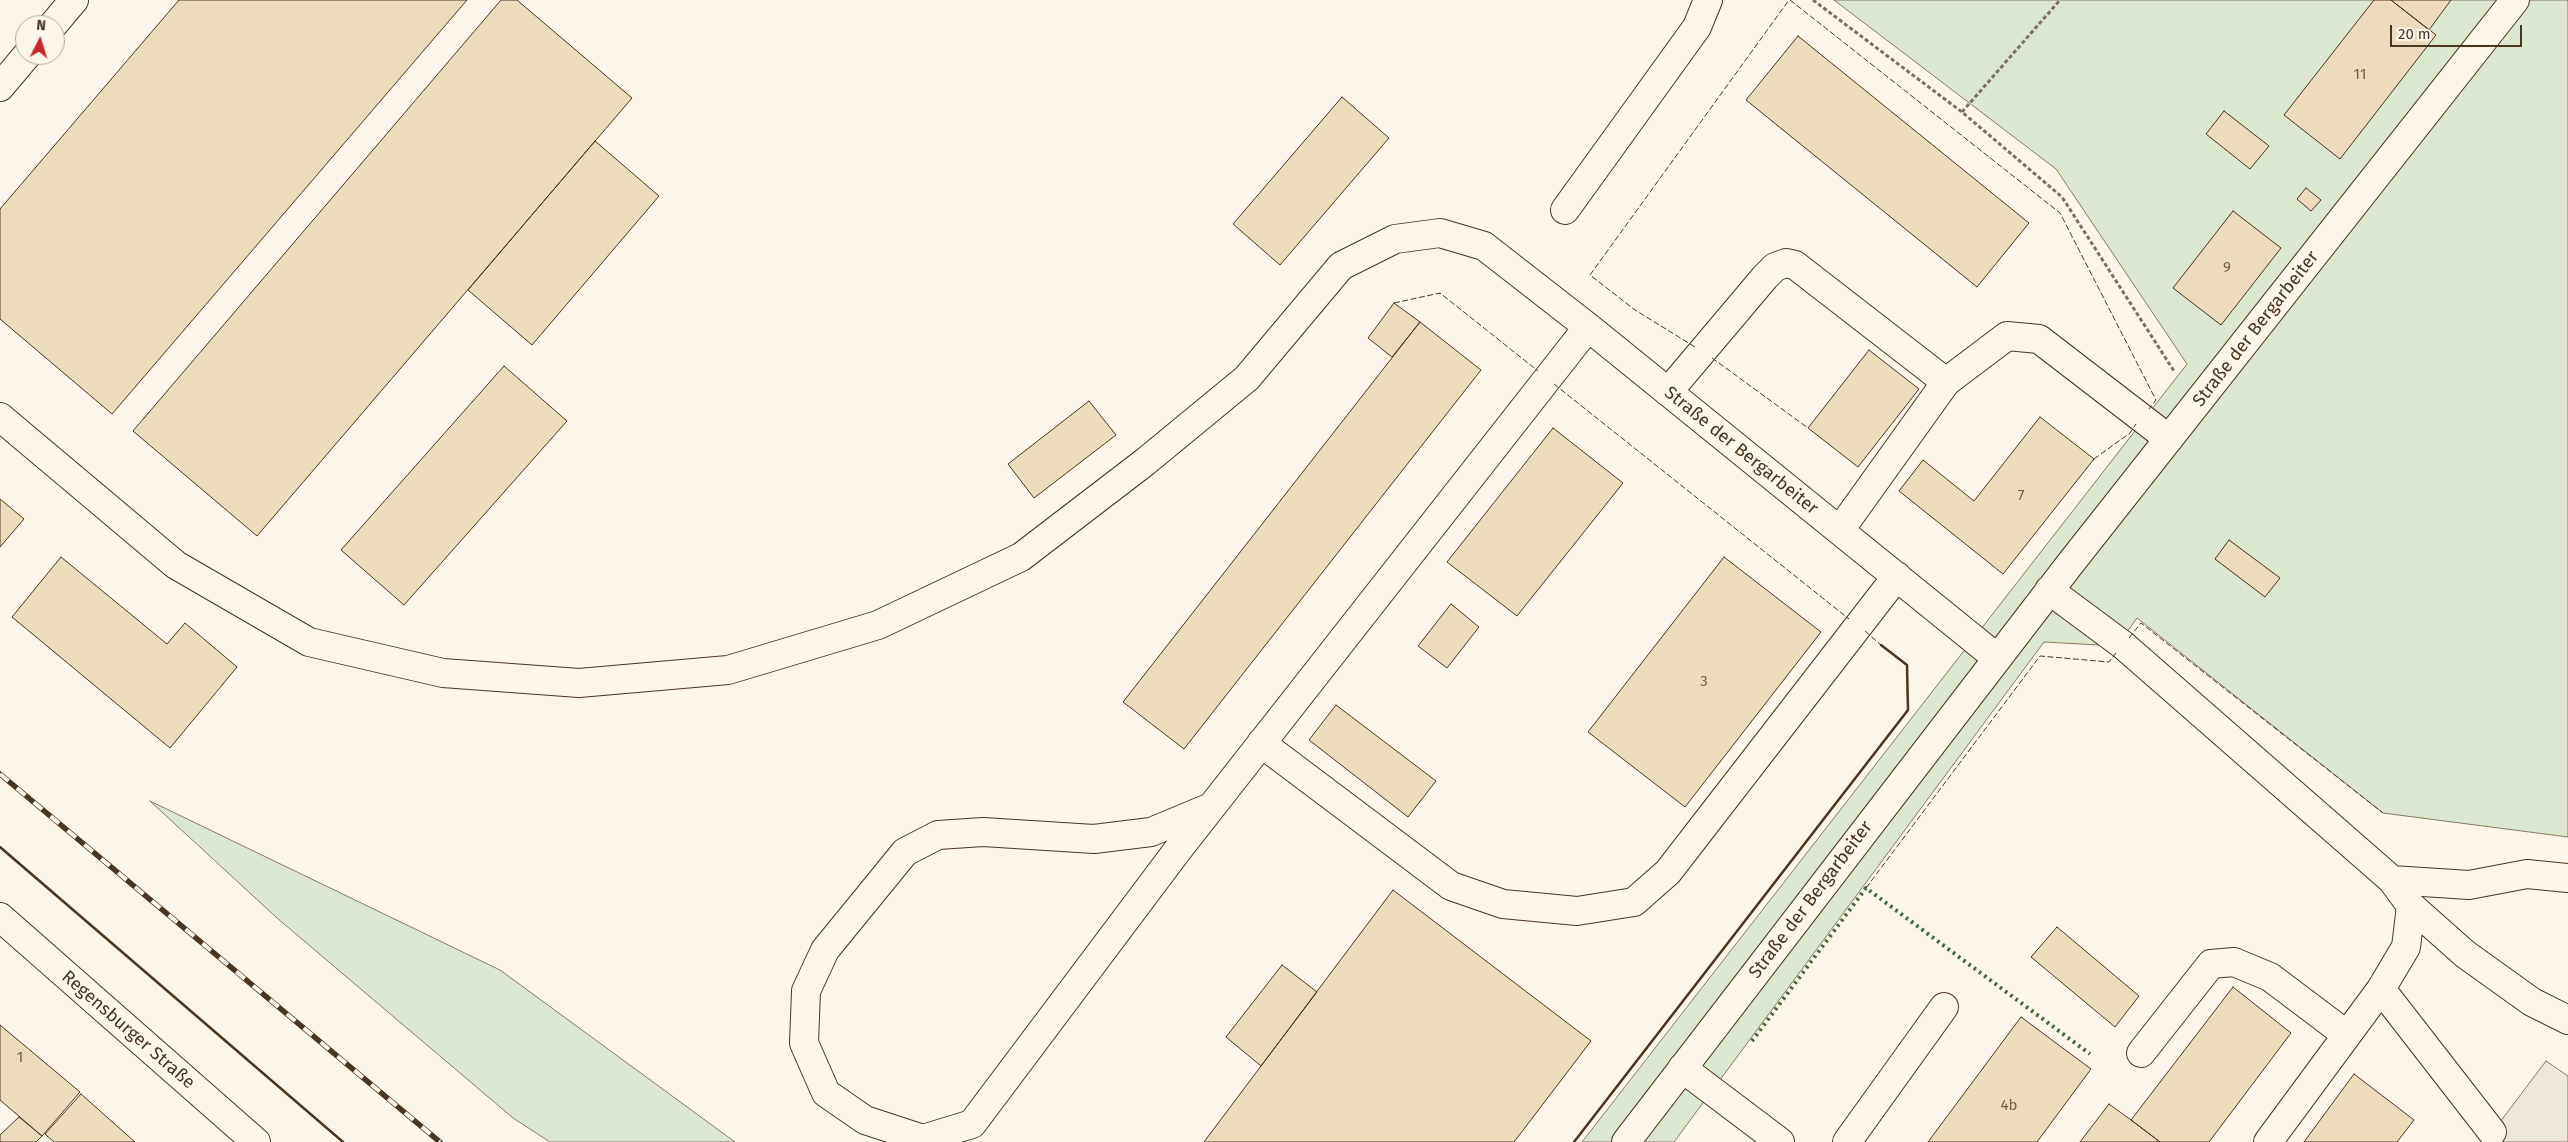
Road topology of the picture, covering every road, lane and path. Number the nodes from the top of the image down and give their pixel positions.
1 (74, 0) edge
2 (1708, 0) edge
3 (1813, 0) edge
4 (2060, 0) edge
5 (2515, 0) edge
6 (61, 15) edge
7 (19, 65) edge
8 (0, 87) edge
9 (1962, 112) junction
10 (1565, 210) dead end
11 (1588, 327) junction
12 (1946, 382) junction
13 (1668, 392) junction
14 (2196, 406) junction
15 (0, 417) edge
16 (2169, 439) junction
17 (1840, 530) junction
18 (1897, 576) junction
19 (2049, 590) junction
20 (1997, 658) junction
21 (1261, 743) junction
22 (1211, 807) junction
23 (2568, 878) edge
24 (2392, 880) junction
25 (2411, 906) junction
26 (0, 918) edge
27 (2382, 988) junction
28 (1944, 1007) dead end
29 (2568, 1020) edge
30 (2347, 1034) junction
31 (2141, 1053) dead end
32 (1682, 1068) junction
33 (2492, 1132) dead end
34 (248, 1139) edge
35 (1626, 1142) edge
36 (1780, 1142) edge
37 (1847, 1142) edge
38 (2268, 1142) edge

1 - 6 street
2 - 10 street
3 - 9 path
4 - 9 path
5 - 14 street, Straße der Bergarbeiter
7 - 8 street
9 - 14 path
11 - 13 street, Straße der Bergarbeiter
11 - 15 street, Straße der Bergarbeiter
11 - 21 street
12 - 13 street
12 - 16 street
12 - 17 street
13 - 17 street, Straße der Bergarbeiter
14 - 16 street, Straße der Bergarbeiter
16 - 19 street, Straße der Bergarbeiter
17 - 18 street, Straße der Bergarbeiter
18 - 20 street, Straße der Bergarbeiter
18 - 21 street
19 - 20 street, Straße der Bergarbeiter
19 - 24 street
20 - 32 street, Straße der Bergarbeiter
21 - 22 street
22 - 22 street
23 - 24 street
24 - 25 street
25 - 27 street
25 - 29 street
26 - 34 street, Regensburger Straße
27 - 30 street
27 - 33 street
28 - 37 street
30 - 31 street
30 - 38 street
32 - 35 street, Straße der Bergarbeiter
32 - 36 street

